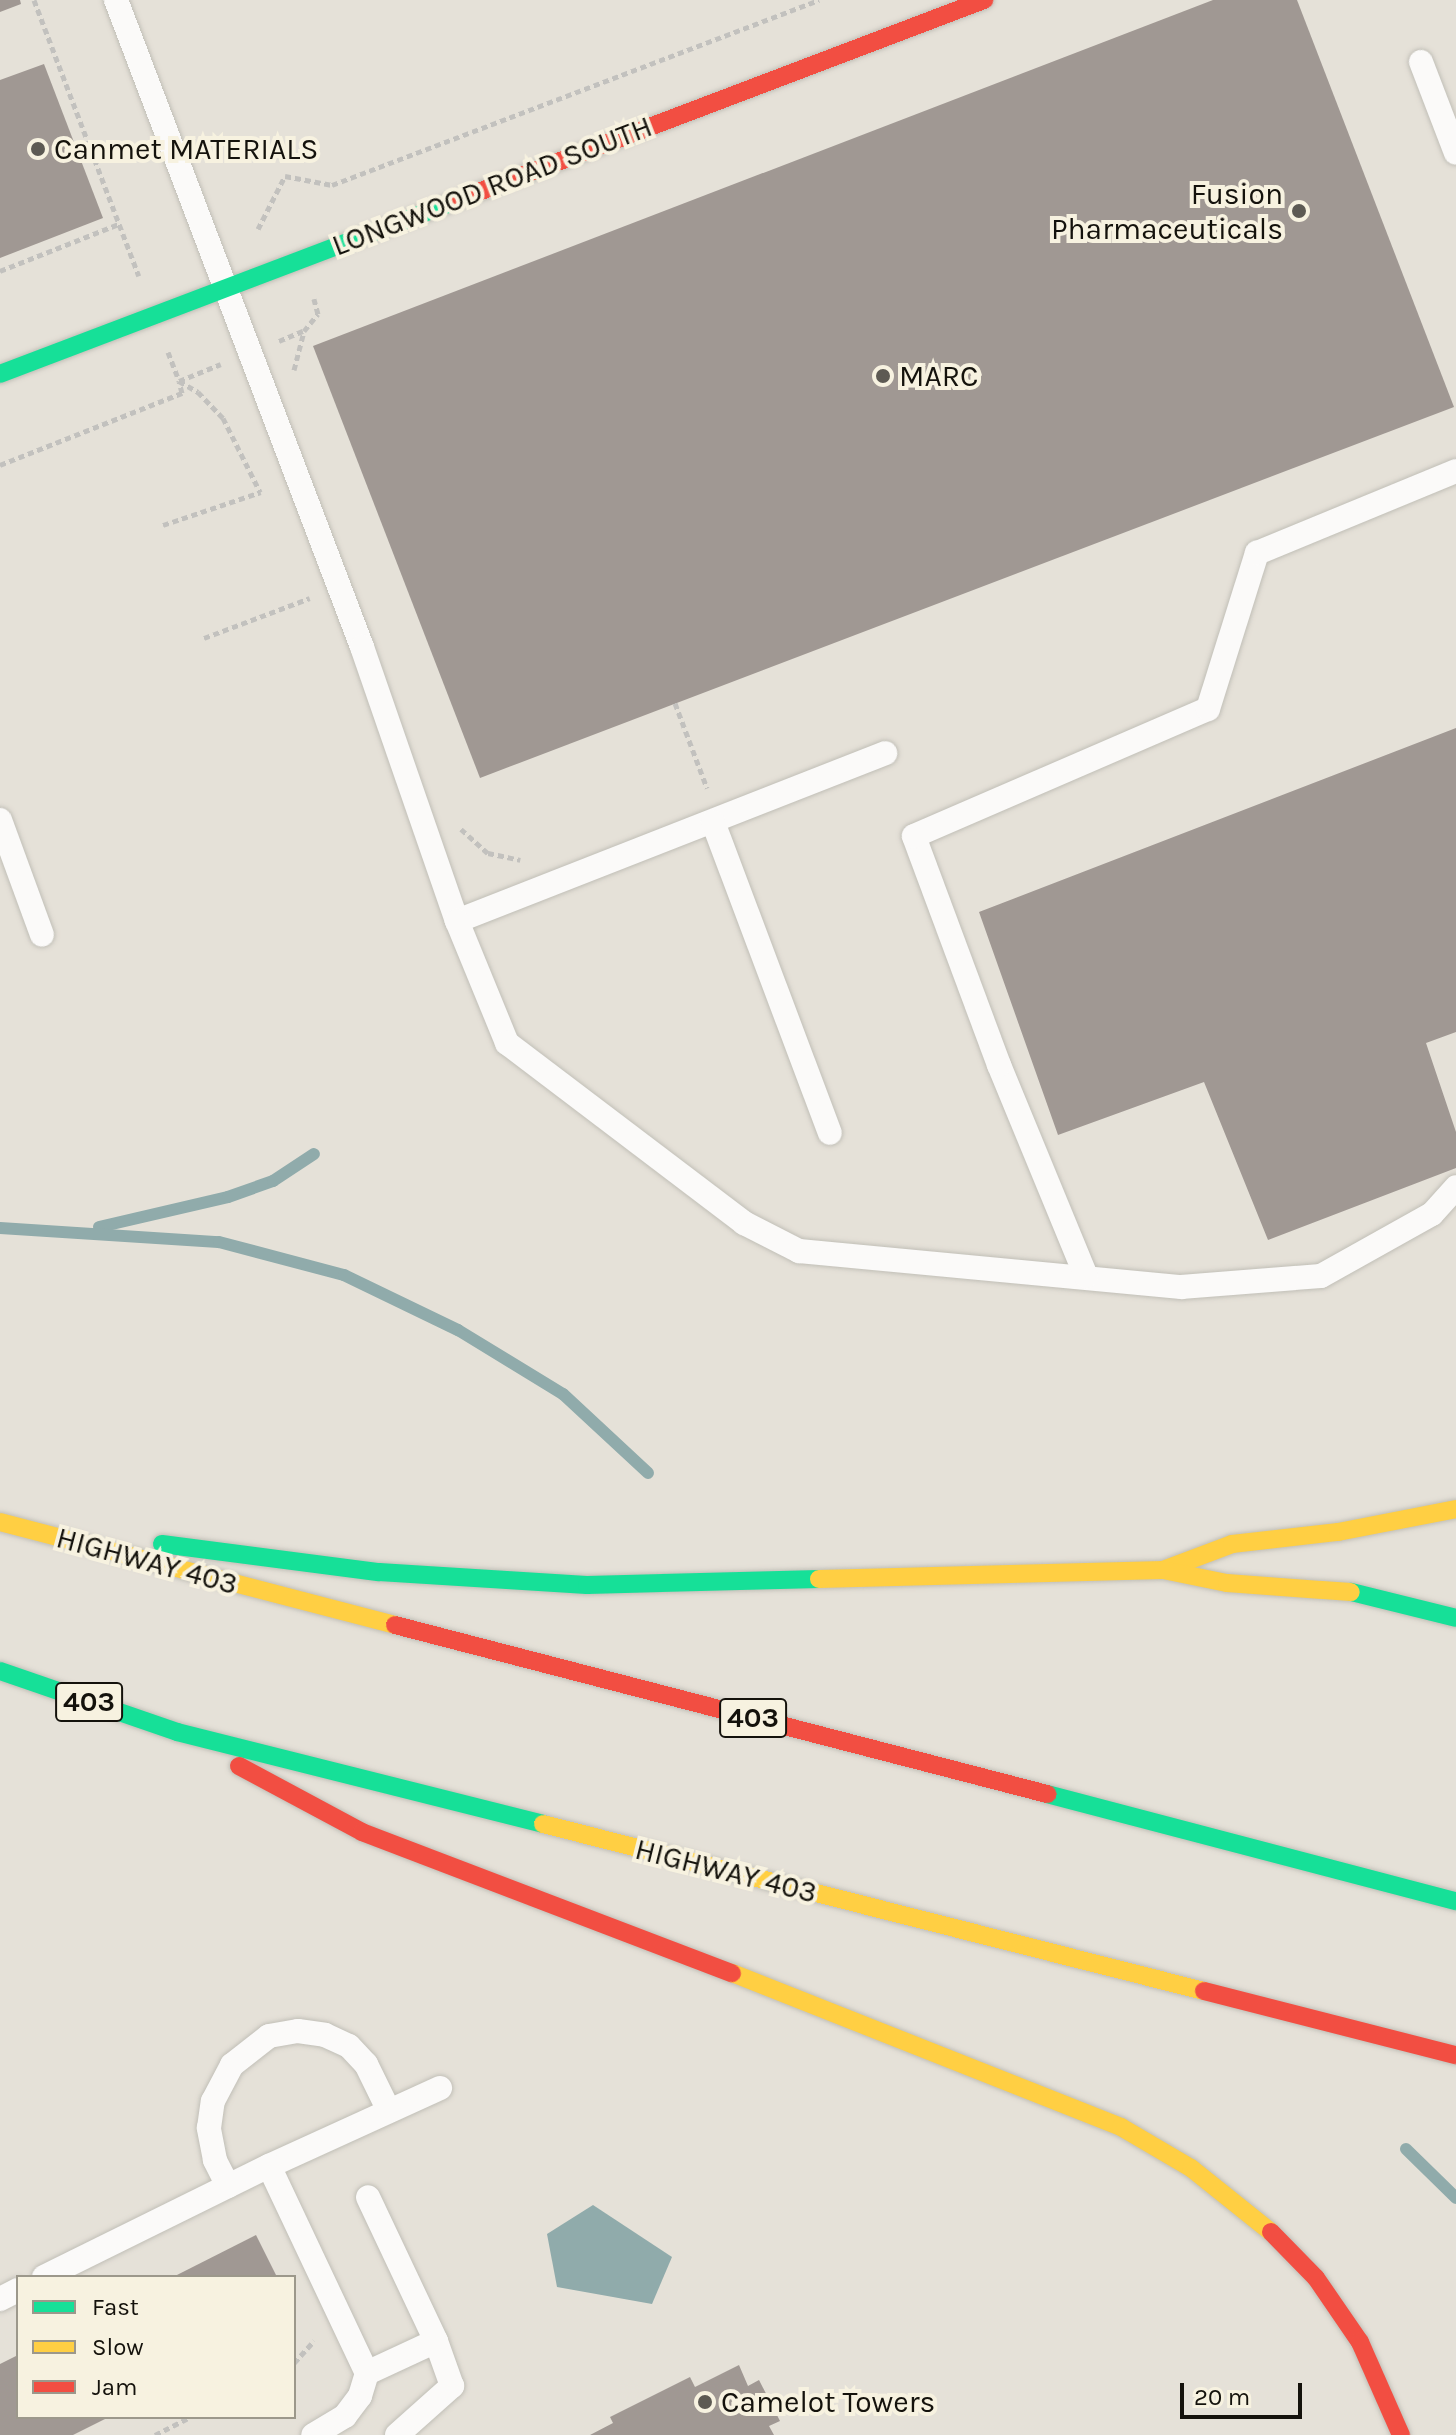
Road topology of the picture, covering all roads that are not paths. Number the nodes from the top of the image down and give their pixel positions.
1 (116, 0) edge
2 (984, 0) edge
3 (1421, 62) dead end
4 (1456, 153) edge
5 (228, 286) junction
6 (0, 374) edge
7 (1456, 471) edge
8 (885, 753) dead end
9 (0, 820) edge
10 (713, 822) junction
11 (457, 921) junction
12 (42, 935) dead end
13 (830, 1133) dead end
14 (1456, 1187) edge
15 (1086, 1276) junction
16 (1456, 1509) edge
17 (0, 1522) edge
18 (50, 1536) junction
19 (1163, 1570) junction
20 (1456, 1618) edge
21 (0, 1671) edge
22 (177, 1732) junction
23 (1456, 1901) edge
24 (1456, 2055) edge
25 (440, 2088) dead end
26 (389, 2111) junction
27 (269, 2166) junction
28 (228, 2186) junction
29 (368, 2197) dead end
30 (48, 2275) edge
31 (436, 2341) junction
32 (367, 2373) junction
33 (313, 2435) edge
34 (397, 2435) edge
35 (1401, 2435) edge

1 - 5 lane
2 - 5 main road, LONGWOOD ROAD SOUTH
3 - 4 lane
5 - 6 main road, LONGWOOD ROAD SOUTH
5 - 11 lane
7 - 15 lane
8 - 10 lane
9 - 12 lane
10 - 11 lane
10 - 13 lane
11 - 15 lane
14 - 15 lane
16 - 19 main road
17 - 18 main road, HIGHWAY 403 / 403
18 - 19 main road
18 - 23 main road, HIGHWAY 403 / 403
19 - 20 main road
21 - 22 main road, HIGHWAY 403 / 403
22 - 24 main road, HIGHWAY 403 / 403
22 - 35 main road
25 - 26 lane
26 - 27 lane
26 - 28 lane
27 - 28 lane
27 - 32 lane
28 - 30 lane
29 - 31 lane
31 - 32 lane
31 - 34 lane
32 - 33 lane

